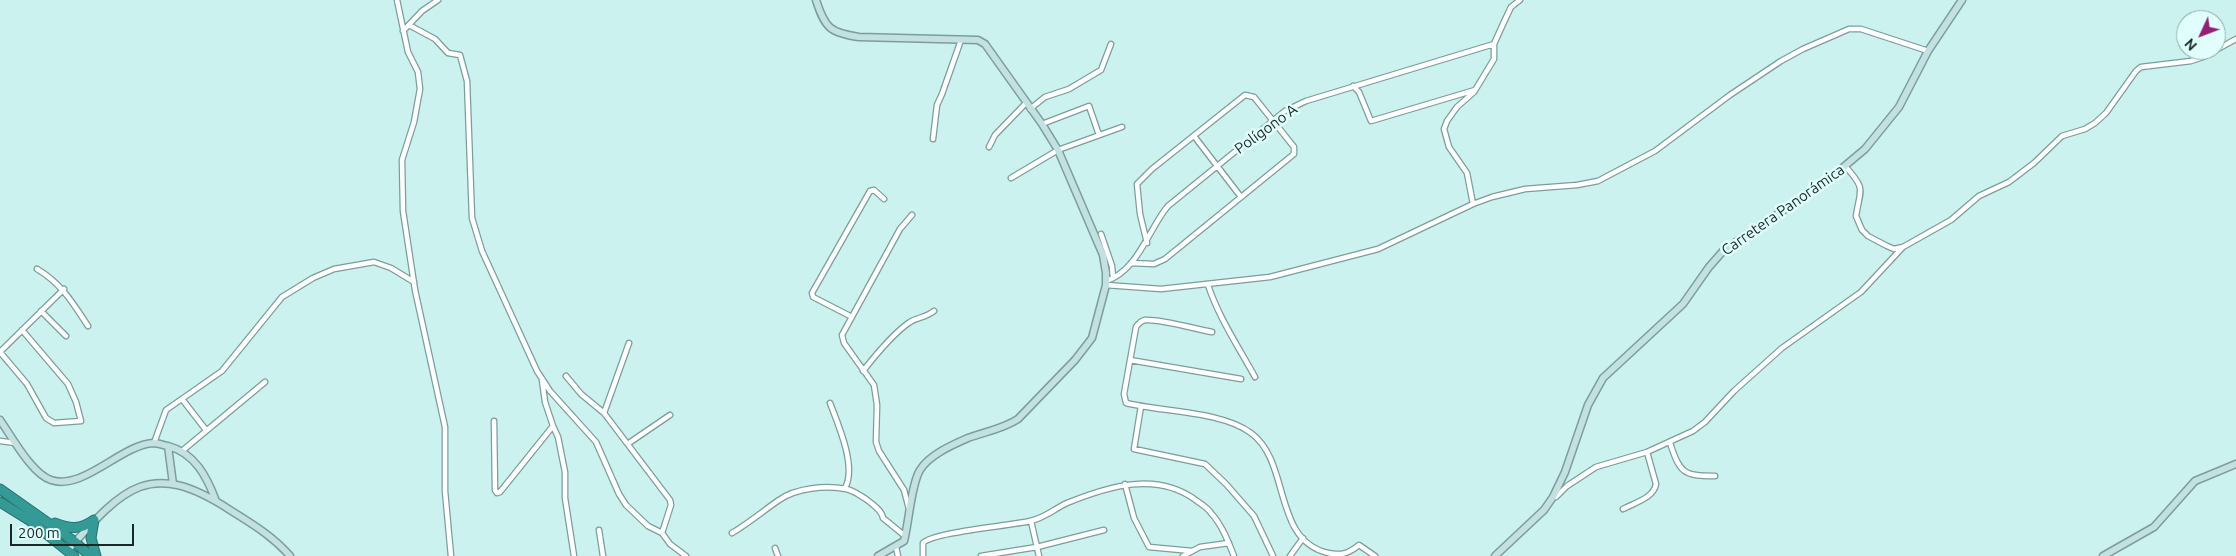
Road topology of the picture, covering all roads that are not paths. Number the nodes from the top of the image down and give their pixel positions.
1 (396, 0) edge
2 (438, 0) edge
3 (816, 0) edge
4 (1520, 0) edge
5 (1962, 0) edge
6 (409, 25) junction
7 (403, 31) junction
8 (960, 40) junction
9 (2236, 40) edge
10 (1111, 44) dead end
11 (1494, 44) junction
12 (1928, 51) junction
13 (1353, 86) junction
14 (1476, 90) junction
15 (1028, 106) junction
16 (1272, 122) junction
17 (1042, 124) junction
18 (1122, 127) dead end
19 (1099, 135) junction
20 (1194, 136) junction
21 (933, 139) dead end
22 (989, 147) dead end
23 (1058, 150) junction
24 (1218, 165) junction
25 (1845, 166) junction
26 (1011, 178) dead end
27 (1241, 197) junction
28 (884, 199) dead end
29 (1473, 204) junction
30 (912, 215) dead end
31 (1101, 234) dead end
32 (1147, 243) junction
33 (1903, 247) junction
34 (1131, 263) junction
35 (37, 269) dead end
36 (1113, 278) junction
37 (414, 282) junction
38 (1106, 283) junction
39 (1208, 285) junction
40 (64, 289) junction
41 (41, 311) junction
42 (934, 311) dead end
43 (852, 317) junction
44 (88, 326) dead end
45 (22, 330) junction
46 (1212, 332) dead end
47 (66, 336) dead end
48 (629, 343) dead end
49 (0, 352) edge
50 (1130, 360) junction
51 (863, 371) junction
52 (566, 376) dead end
53 (1255, 377) dead end
54 (542, 379) junction
55 (1242, 379) dead end
56 (265, 382) dead end
57 (182, 398) junction
58 (830, 403) dead end
59 (1141, 406) junction
60 (604, 413) junction
61 (670, 415) dead end
62 (0, 420) edge
63 (494, 421) dead end
64 (553, 426) junction
65 (206, 430) junction
66 (0, 441) edge
67 (1670, 442) junction
68 (16, 443) junction
69 (154, 443) junction
70 (629, 443) junction
71 (168, 446) junction
72 (182, 451) junction
73 (1647, 452) junction
74 (2236, 464) edge
75 (1715, 476) dead end
76 (173, 484) junction
77 (1125, 484) junction
78 (845, 488) junction
79 (0, 489) edge
80 (1553, 497) junction
81 (216, 501) junction
82 (0, 502) edge
83 (1623, 509) dead end
84 (910, 513) junction
85 (44, 519) junction
86 (94, 520) junction
87 (1031, 521) junction
88 (599, 530) dead end
89 (1104, 530) dead end
90 (662, 533) junction
91 (732, 533) dead end
92 (905, 536) junction
93 (1303, 538) junction
94 (75, 542) junction
95 (1229, 543) junction
96 (896, 547) junction
97 (1037, 547) junction
98 (775, 548) dead end
99 (1192, 551) junction
100 (68, 554) edge
101 (1344, 555) edge
102 (1500, 555) edge
103 (90, 556) edge
104 (96, 556) edge
105 (290, 556) edge
106 (451, 556) edge
107 (574, 556) edge
108 (603, 556) edge
109 (686, 556) edge
110 (778, 556) edge
111 (878, 556) edge
112 (898, 556) edge
113 (923, 556) edge
114 (981, 556) edge
115 (1039, 556) edge
116 (1183, 556) edge
117 (1234, 556) edge
118 (1273, 556) edge
119 (1290, 556) edge
120 (1375, 556) edge
121 (2103, 556) edge

1 - 7 street
2 - 6 street
3 - 8 street
4 - 11 street
5 - 12 street, Carretera Panorámica
6 - 7 street
6 - 54 street
7 - 37 street
8 - 15 street
8 - 21 street
9 - 33 street
10 - 15 street
11 - 13 street, Polígono A
11 - 14 street
12 - 25 street, Carretera Panorámica
12 - 29 street
13 - 14 street
13 - 16 street, Polígono A
14 - 29 street
15 - 17 street
15 - 22 street
16 - 20 street
16 - 24 street, Polígono A
16 - 27 street
17 - 19 street
17 - 23 street
18 - 19 street
19 - 23 street
20 - 24 street
20 - 32 street
23 - 26 street
23 - 38 street
24 - 27 street
24 - 32 street, Polígono A
25 - 33 street
25 - 80 street, Carretera Panorámica
27 - 34 street
28 - 43 street
29 - 39 street
30 - 43 street
31 - 36 street
32 - 34 street, Polígono A
33 - 67 street
34 - 36 street, Polígono A
35 - 40 street
36 - 38 street, Polígono A
37 - 57 street
37 - 106 street
38 - 39 street
38 - 84 street
39 - 53 street
40 - 41 street
40 - 44 street
41 - 45 street
41 - 47 street
42 - 51 street
43 - 51 street
45 - 49 street
45 - 49 street
46 - 50 street
48 - 60 street
50 - 55 street
50 - 59 street
51 - 84 street
52 - 60 street
54 - 64 street
54 - 90 street
56 - 65 street
57 - 65 street
57 - 69 street
58 - 78 street
59 - 93 street
59 - 118 street
60 - 70 street
61 - 70 street
62 - 68 street
63 - 64 street
64 - 107 street
65 - 72 street
66 - 68 street
67 - 73 street
67 - 75 street
68 - 69 street
69 - 71 street
70 - 90 street
71 - 72 street
71 - 76 street
72 - 81 street
73 - 80 street
73 - 83 street
74 - 121 street
76 - 81 street
76 - 86 street
77 - 87 street
77 - 95 street
77 - 99 street
78 - 91 street
78 - 92 street
79 - 85 highway
80 - 102 street, Carretera Panorámica
81 - 105 street
82 - 100 highway
84 - 92 street
85 - 86 highway
85 - 94 highway
86 - 94 street
86 - 104 highway
87 - 97 street
87 - 113 street
88 - 108 street
89 - 97 street
90 - 109 street
92 - 96 street
93 - 101 street
93 - 119 street
94 - 100 street
94 - 103 highway
95 - 99 street
95 - 117 street
96 - 111 street
96 - 112 street
97 - 114 street
97 - 115 street
98 - 110 street
99 - 116 street
101 - 120 street

